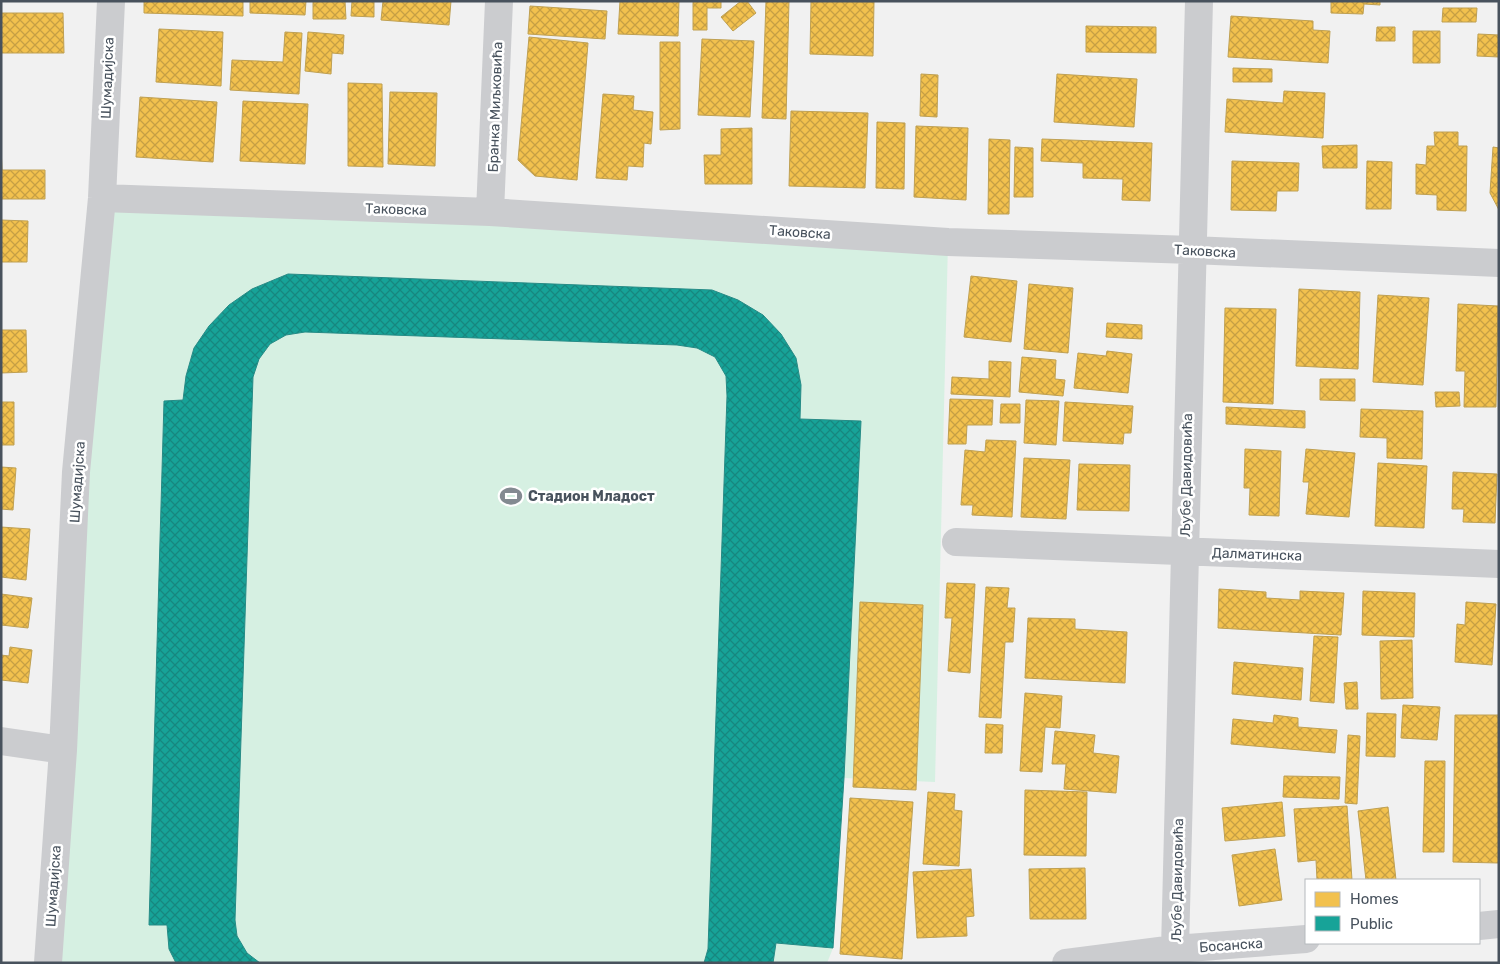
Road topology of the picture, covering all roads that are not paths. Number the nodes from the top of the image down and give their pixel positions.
1 (111, 1) edge
2 (499, 1) edge
3 (1199, 1) edge
4 (102, 198) junction
5 (490, 212) junction
6 (1192, 250) junction
7 (1499, 263) edge
8 (956, 542) dead end
9 (1185, 551) junction
10 (1499, 564) edge
11 (1, 741) edge
12 (63, 750) junction
13 (1499, 924) edge
14 (1480, 926) edge
15 (1305, 939) edge
16 (1175, 949) junction
17 (48, 963) edge
18 (1066, 963) edge

1 - 4 street, Шумадијска
2 - 5 street, Бранка Миљковића
3 - 6 street, Љубе Давидовића
4 - 5 street, Таковска
4 - 12 street, Шумадијска
5 - 6 street, Таковска
6 - 7 street, Таковска
6 - 9 street, Љубе Давидовића
8 - 9 street, Далматинска
9 - 10 street, Далматинска
9 - 16 street, Љубе Давидовића
11 - 12 street
12 - 17 street, Шумадијска
13 - 14 street
15 - 16 street, Босанска
16 - 18 street, Босанска

